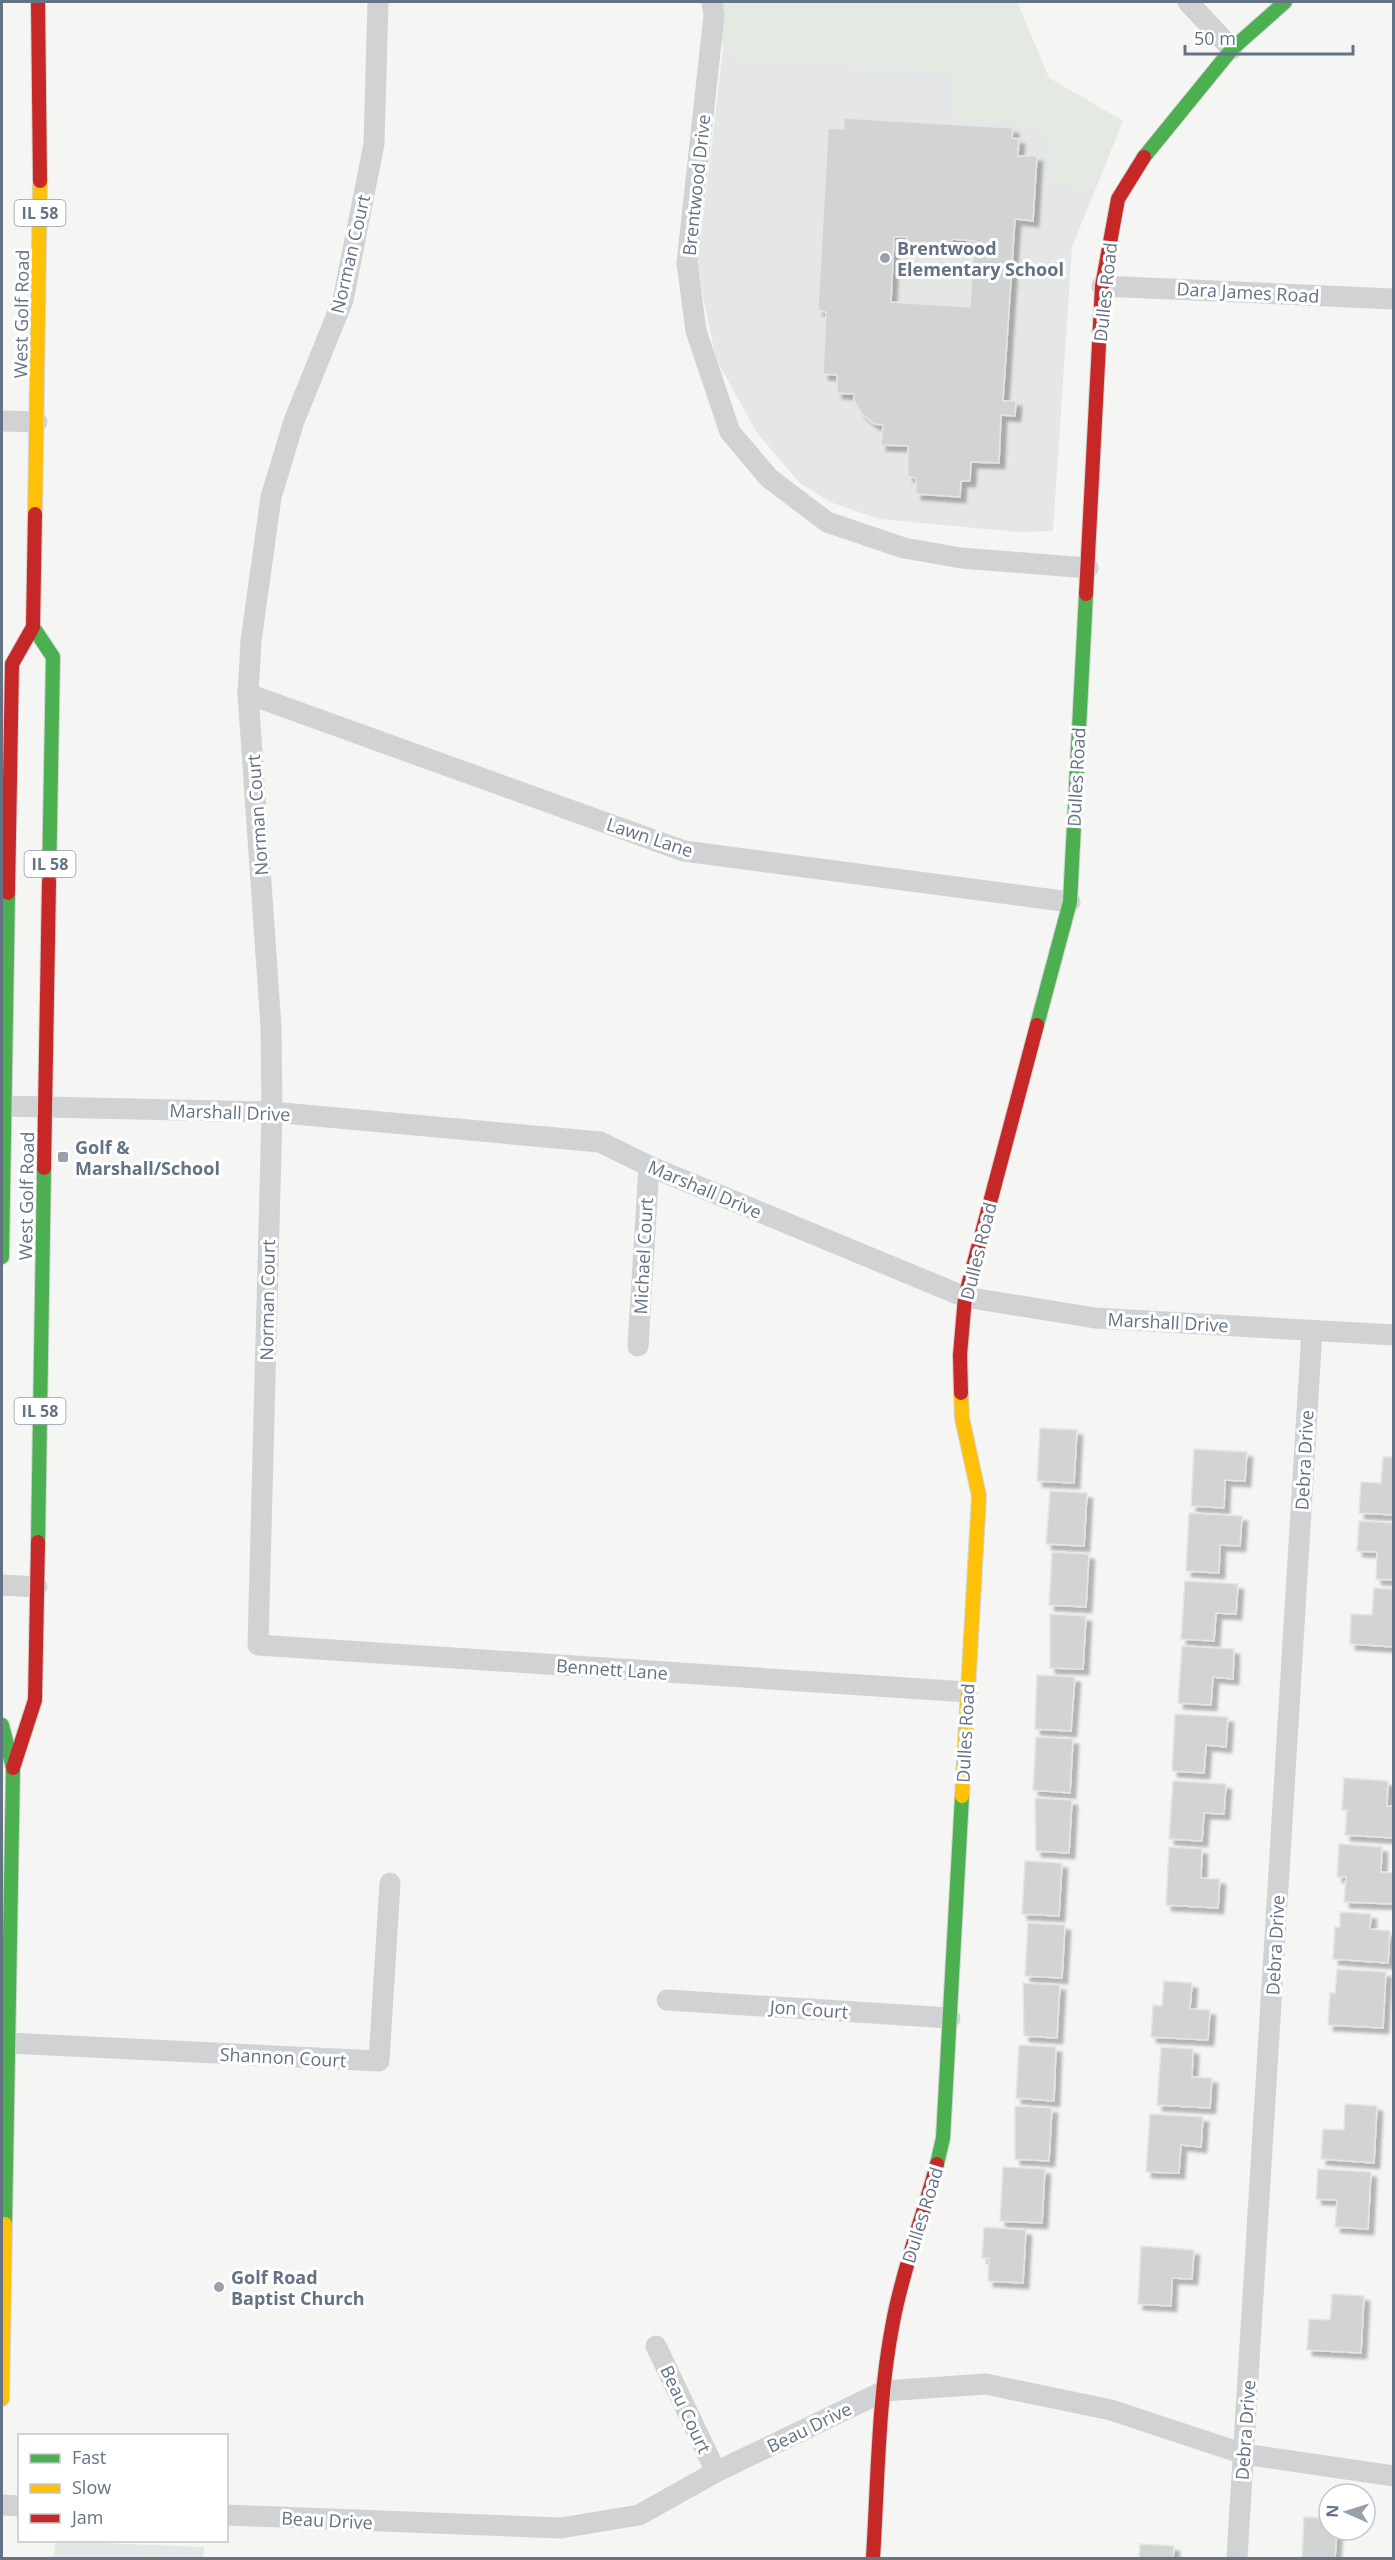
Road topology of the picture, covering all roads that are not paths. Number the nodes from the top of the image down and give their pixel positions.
1 (38, 2) edge
2 (378, 2) edge
3 (712, 2) edge
4 (1188, 2) edge
5 (1285, 2) edge
6 (1232, 49) junction
7 (1102, 286) junction
8 (1394, 299) edge
9 (2, 421) edge
10 (37, 422) junction
11 (1088, 568) junction
12 (33, 627) junction
13 (248, 694) junction
14 (6, 759) edge
15 (1070, 902) junction
16 (3, 1106) edge
17 (45, 1107) junction
18 (272, 1112) junction
19 (649, 1166) junction
20 (2, 1257) edge
21 (965, 1297) junction
22 (1312, 1331) junction
23 (1394, 1335) edge
24 (638, 1346) dead end
25 (2, 1585) edge
26 (37, 1587) junction
27 (258, 1645) joint
28 (967, 1692) junction
29 (2, 1725) edge
30 (14, 1768) junction
31 (390, 1883) dead end
32 (6, 1925) edge
33 (667, 2000) dead end
34 (950, 2018) junction
35 (8, 2043) junction
36 (656, 2346) dead end
37 (884, 2391) junction
38 (2, 2399) edge
39 (1244, 2454) junction
40 (716, 2472) junction
41 (1394, 2476) edge
42 (2, 2505) edge
43 (18, 2506) edge
44 (228, 2515) edge
45 (873, 2559) edge
46 (1237, 2559) edge

1 - 10 main road, West Golf Road / IL 58
2 - 13 street, Norman Court
3 - 11 street, Brentwood Drive
4 - 6 street
5 - 6 main road, Dulles Road
6 - 7 main road, Dulles Road
7 - 8 street, Dara James Road
7 - 11 main road, Dulles Road
9 - 10 street
10 - 12 main road, West Golf Road / IL 58
11 - 15 main road, Dulles Road
12 - 14 main road, West Golf Road / IL 58
12 - 17 main road, West Golf Road / IL 58
13 - 15 street, Lawn Lane
13 - 18 street, Norman Court
14 - 16 main road, West Golf Road / IL 58
15 - 21 main road, Dulles Road
16 - 17 street, Marshall Drive
16 - 20 main road, West Golf Road / IL 58
17 - 18 street, Marshall Drive
17 - 26 main road, West Golf Road / IL 58
18 - 19 street, Marshall Drive
18 - 27 street, Norman Court
19 - 21 street, Marshall Drive
19 - 24 street, Michael Court
21 - 22 street, Marshall Drive
21 - 28 main road, Dulles Road
22 - 23 street, Marshall Drive
22 - 39 street, Debra Drive
25 - 26 street
26 - 30 main road, West Golf Road / IL 58
27 - 28 street, Bennett Lane
28 - 34 main road, Dulles Road
29 - 30 main road, West Golf Road / IL 58
30 - 32 main road, West Golf Road / IL 58
31 - 35 street, Shannon Court
32 - 35 main road, West Golf Road / IL 58
33 - 34 street, Jon Court
34 - 37 main road, Dulles Road
35 - 38 main road, West Golf Road / IL 58
36 - 40 street, Beau Court
37 - 39 street, Beau Drive
37 - 40 street, Beau Drive
37 - 45 main road, Dulles Road
39 - 41 street, Beau Drive
39 - 46 street, Debra Drive
40 - 44 street, Beau Drive
42 - 43 street

